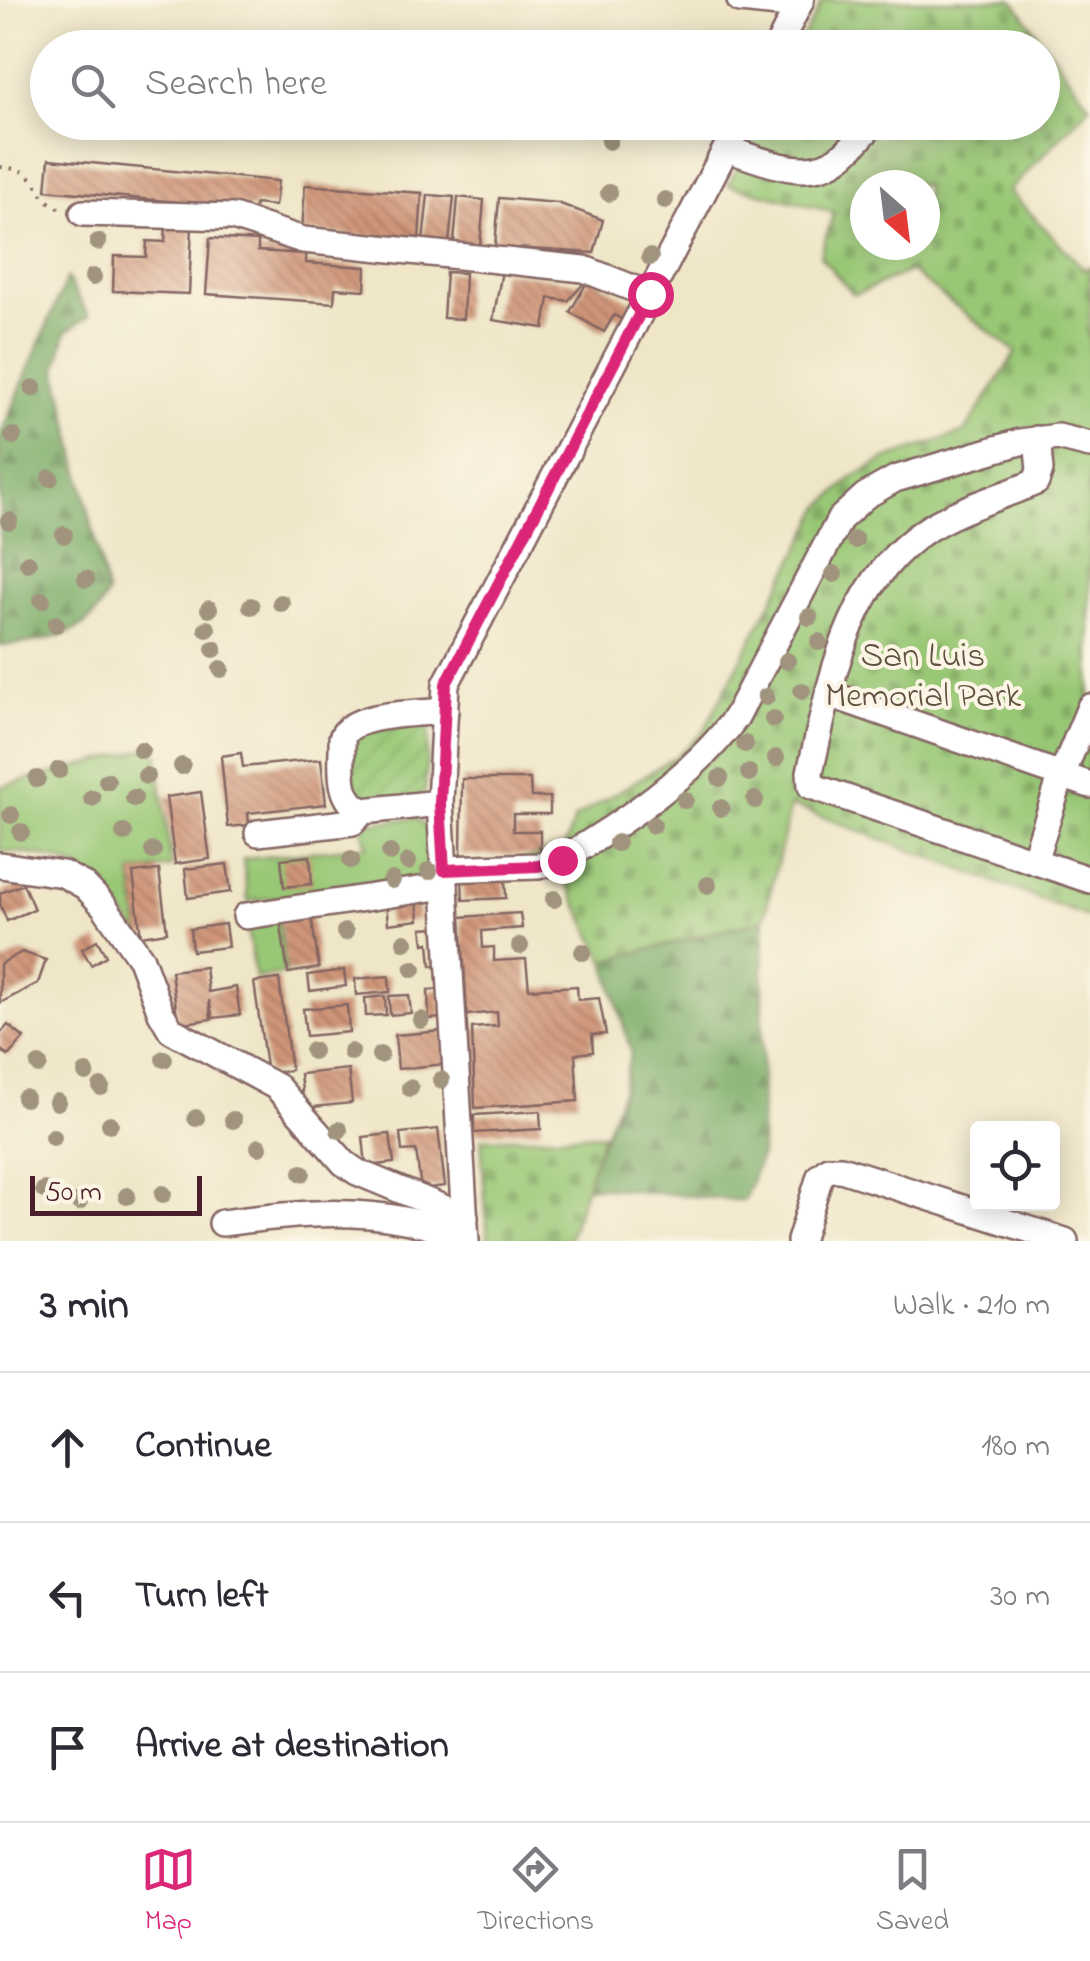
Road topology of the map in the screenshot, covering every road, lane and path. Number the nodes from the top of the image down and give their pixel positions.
1 (740, 0) edge
2 (800, 3) edge
3 (787, 30) edge
4 (731, 140) edge
5 (857, 140) edge
6 (726, 150) junction
7 (0, 166) edge
8 (83, 214) joint
9 (650, 294) junction
10 (1037, 438) junction
11 (1090, 445) edge
12 (829, 694) junction
13 (1090, 706) edge
14 (445, 711) junction
15 (1061, 777) junction
16 (1090, 786) edge
17 (440, 803) junction
18 (364, 810) junction
19 (258, 833) dead end
20 (1034, 861) junction
21 (0, 865) edge
22 (444, 878) junction
23 (1090, 880) edge
24 (246, 916) dead end
25 (222, 1223) dead end
26 (465, 1232) edge
27 (800, 1241) edge
28 (1065, 1241) edge

1 - 2 street
2 - 3 street
4 - 6 street
5 - 6 street
6 - 9 street
7 - 8 path
8 - 9 street
9 - 14 street
10 - 11 street
10 - 12 street
10 - 22 street
12 - 15 street
12 - 20 street
13 - 15 street
14 - 17 street
14 - 18 street
15 - 16 street
15 - 20 street
17 - 18 street
17 - 22 street
18 - 19 street
20 - 23 street
21 - 26 street
22 - 24 street
22 - 26 street
25 - 26 street
27 - 28 street

